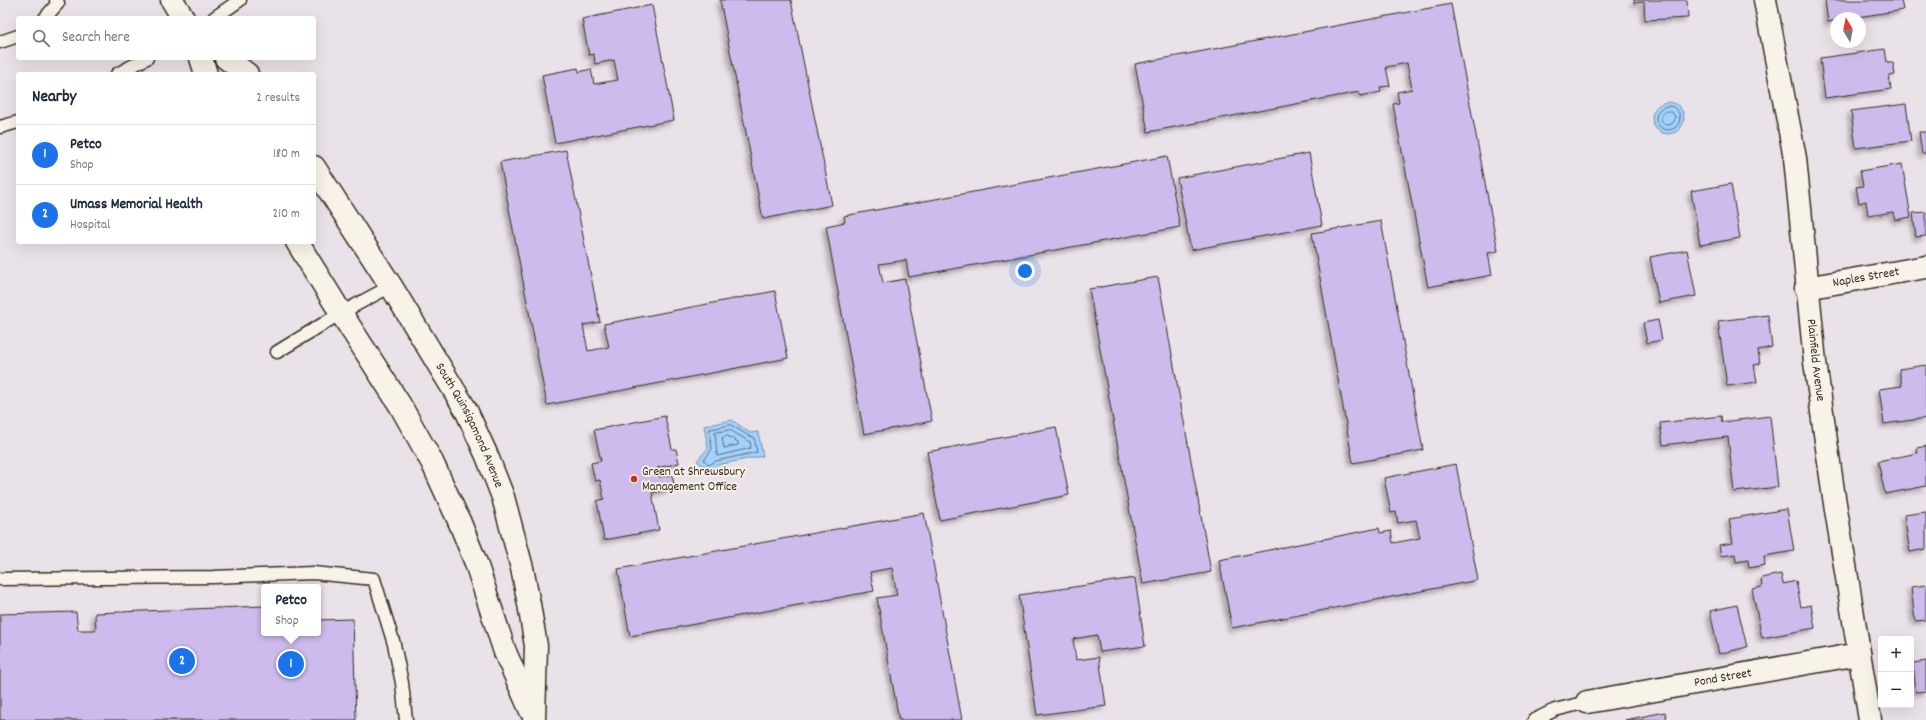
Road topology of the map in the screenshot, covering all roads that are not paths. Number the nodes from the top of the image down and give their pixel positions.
1 (56, 0) edge
2 (172, 0) edge
3 (240, 0) edge
4 (1765, 0) edge
5 (47, 16) edge
6 (182, 16) edge
7 (217, 16) edge
8 (16, 37) edge
9 (0, 42) edge
10 (142, 60) edge
11 (202, 60) edge
12 (229, 60) edge
13 (121, 72) edge
14 (205, 72) edge
15 (244, 72) edge
16 (16, 122) edge
17 (0, 126) edge
18 (316, 170) edge
19 (299, 244) edge
20 (1926, 266) edge
21 (391, 286) junction
22 (1806, 288) junction
23 (340, 313) junction
24 (277, 352) dead end
25 (0, 579) edge
26 (1859, 654) junction
27 (1587, 702) joint
28 (1556, 715) edge
29 (534, 718) edge
30 (406, 720) edge
31 (1534, 720) edge
32 (1870, 720) edge

1 - 5 lane
2 - 6 main road
3 - 7 lane
4 - 22 main road, Plainfield Avenue
8 - 9 lane
10 - 13 lane
11 - 14 main road
12 - 15 main road
16 - 17 lane
18 - 21 main road, South Quinsigamond Avenue
19 - 23 main road, South Quinsigamond Avenue
20 - 22 main road, Naples Street
21 - 23 lane
21 - 29 main road, South Quinsigamond Avenue
22 - 26 main road, Plainfield Avenue
23 - 24 lane
23 - 29 main road, South Quinsigamond Avenue
25 - 30 lane
26 - 27 main road, Pond Street
26 - 32 main road, Plainfield Avenue
27 - 28 lane
28 - 31 lane

